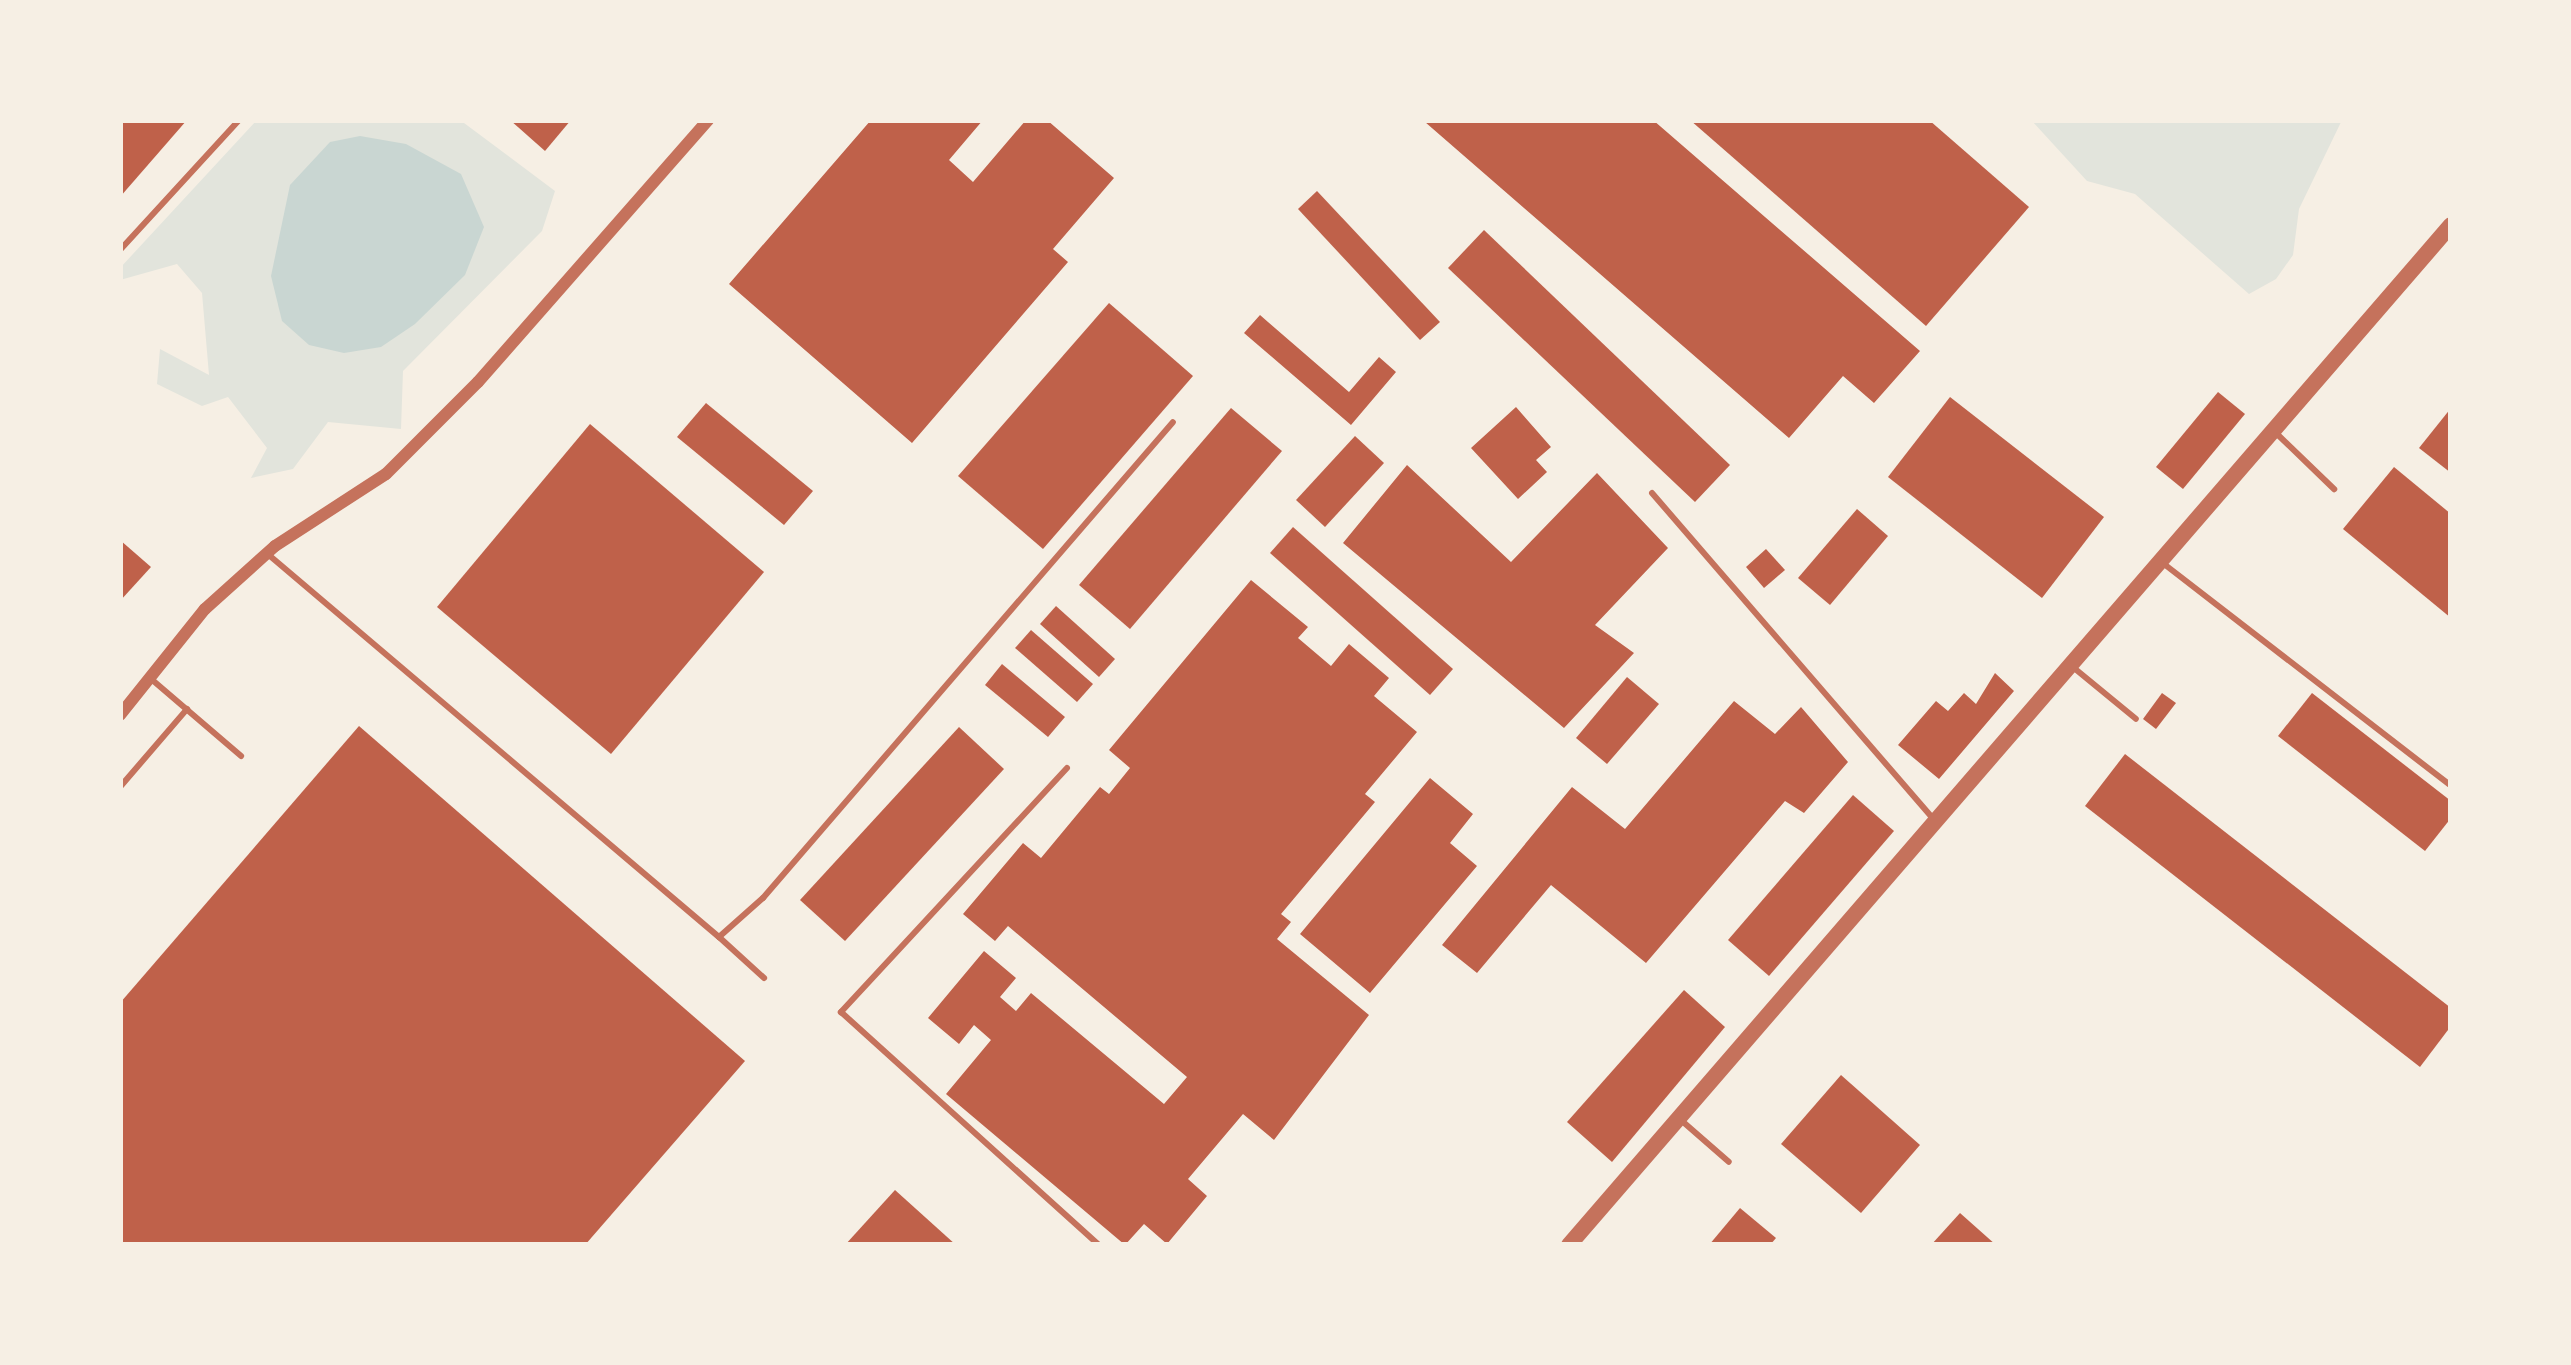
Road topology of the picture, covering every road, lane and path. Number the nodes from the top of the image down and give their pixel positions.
1 (239, 120) edge
2 (708, 120) edge
3 (2451, 225) edge
4 (120, 250) edge
5 (1173, 422) dead end
6 (2274, 430) junction
7 (2334, 489) dead end
8 (1652, 493) dead end
9 (267, 554) junction
10 (2161, 561) junction
11 (2071, 666) junction
12 (150, 678) junction
13 (187, 709) junction
14 (120, 715) edge
15 (2136, 719) dead end
16 (241, 756) dead end
17 (1067, 768) dead end
18 (2451, 786) edge
19 (120, 787) edge
20 (1936, 823) junction
21 (719, 937) junction
22 (764, 978) dead end
23 (1680, 1119) junction
24 (1729, 1162) dead end
25 (1099, 1245) edge
26 (1569, 1245) edge

1 - 4 lane
2 - 9 street
3 - 6 street
5 - 21 lane
6 - 7 lane
6 - 10 street
8 - 20 lane
9 - 12 street
9 - 21 lane
10 - 11 street
10 - 18 lane
11 - 15 lane
11 - 20 street
12 - 13 lane
12 - 14 street
13 - 16 lane
13 - 19 lane
17 - 25 lane
20 - 23 street
21 - 22 lane
23 - 24 lane
23 - 26 street

